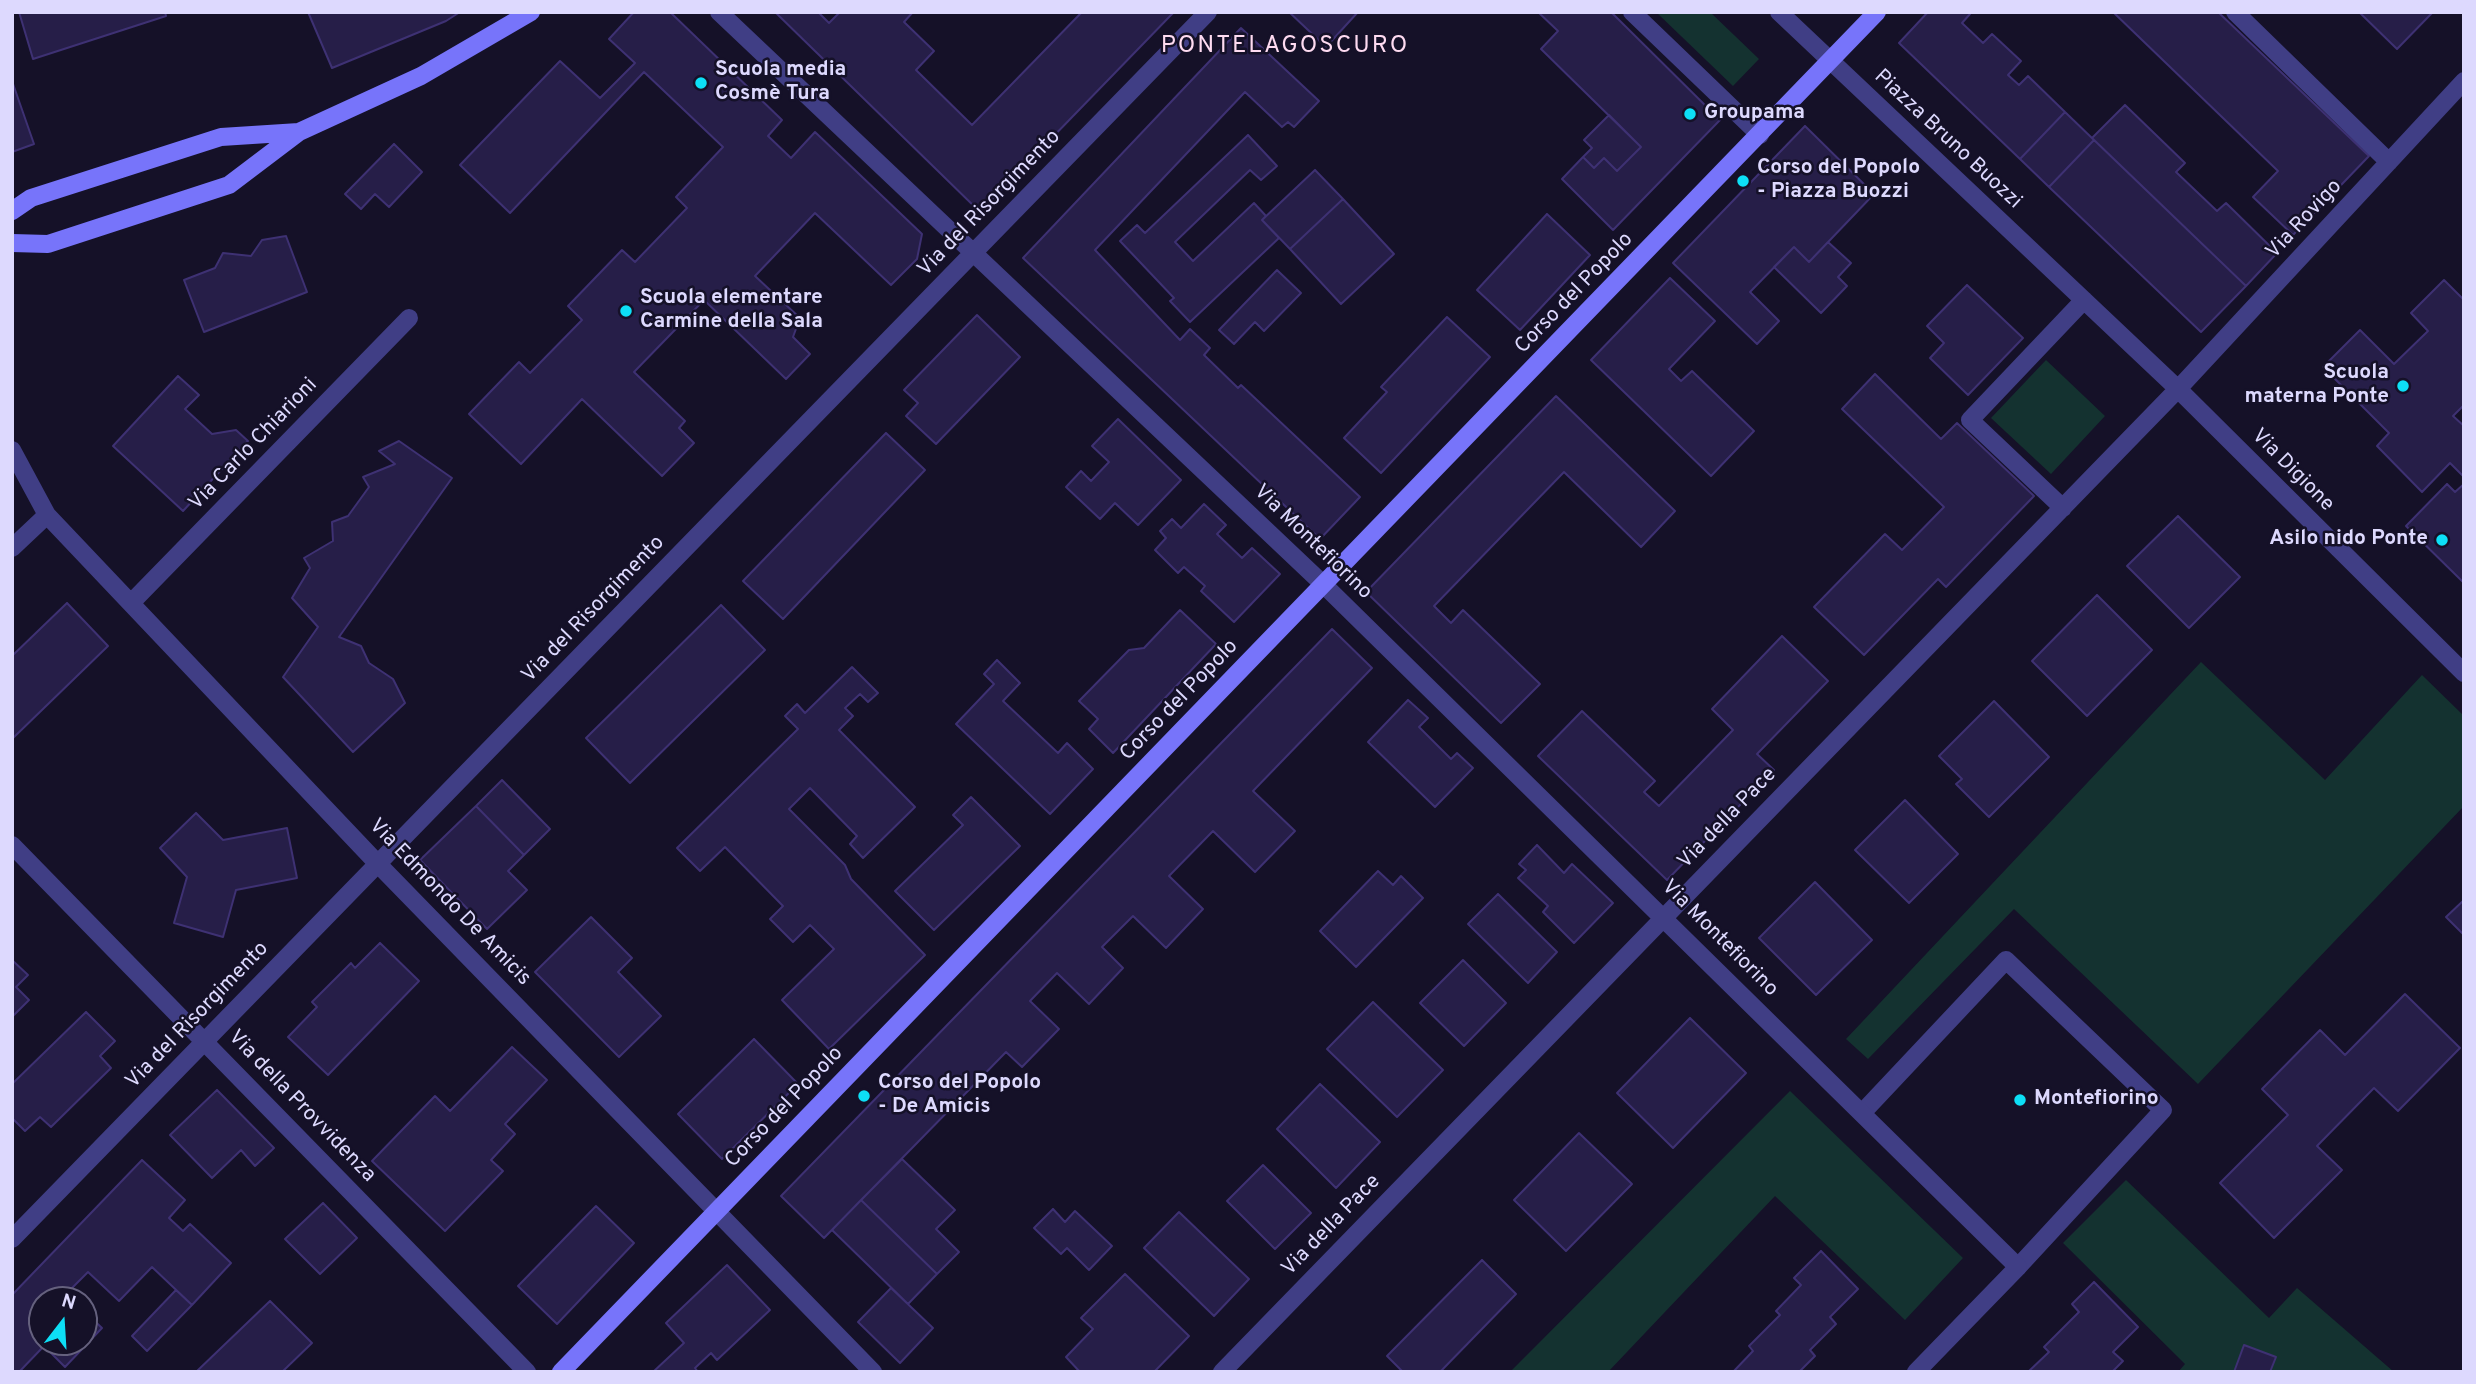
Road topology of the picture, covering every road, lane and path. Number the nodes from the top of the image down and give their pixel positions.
1 (531, 12) edge
2 (1208, 12) edge
3 (1632, 12) edge
4 (1779, 12) edge
5 (1877, 12) edge
6 (2235, 12) edge
7 (722, 13) edge
8 (1831, 62) junction
9 (2464, 82) edge
10 (299, 132) junction
11 (1760, 135) junction
12 (2389, 162) junction
13 (12, 211) edge
14 (12, 243) edge
15 (975, 252) junction
16 (2084, 300) junction
17 (409, 318) dead end
18 (2178, 389) junction
19 (12, 450) edge
20 (2063, 508) junction
21 (47, 515) junction
22 (12, 548) edge
23 (1324, 584) junction
24 (131, 603) junction
25 (2464, 673) edge
26 (12, 845) edge
27 (378, 864) junction
28 (1664, 917) junction
29 (205, 1042) junction
30 (1862, 1113) junction
31 (716, 1211) junction
32 (12, 1239) edge
33 (2018, 1267) junction
34 (527, 1372) edge
35 (561, 1372) edge
36 (873, 1372) edge
37 (1222, 1372) edge
38 (1916, 1372) edge

1 - 10 street
2 - 15 street, Via del Risorgimento
3 - 11 street
4 - 8 street, Piazza Bruno Buozzi
5 - 8 street, Corso del Popolo
6 - 12 street
7 - 15 street, Via Montefiorino
8 - 11 street, Corso del Popolo
8 - 16 street, Piazza Bruno Buozzi
9 - 12 street, Via Rovigo
10 - 13 street
10 - 14 street
11 - 23 street, Corso del Popolo
12 - 18 street, Via Rovigo
15 - 23 street, Via Montefiorino
15 - 27 street, Via del Risorgimento
16 - 18 street, Piazza Bruno Buozzi
16 - 20 street
17 - 24 street, Via Carlo Chiarioni
18 - 20 street, Via della Pace
18 - 25 street, Via Digione
19 - 21 street, Via Edmondo De Amicis
20 - 28 street, Via della Pace
21 - 22 street
21 - 24 street, Via Edmondo De Amicis
23 - 28 street, Via Montefiorino
23 - 31 street, Corso del Popolo
24 - 27 street, Via Edmondo De Amicis
26 - 29 street, Via della Provvidenza
27 - 29 street, Via del Risorgimento
27 - 31 street, Via Edmondo De Amicis
28 - 30 street, Via Montefiorino
28 - 37 street, Via della Pace
29 - 32 street, Via del Risorgimento
29 - 34 street, Via della Provvidenza
30 - 33 street, Via Montefiorino
30 - 33 street
31 - 35 street, Corso del Popolo
31 - 36 street, Via Edmondo De Amicis
33 - 38 street

